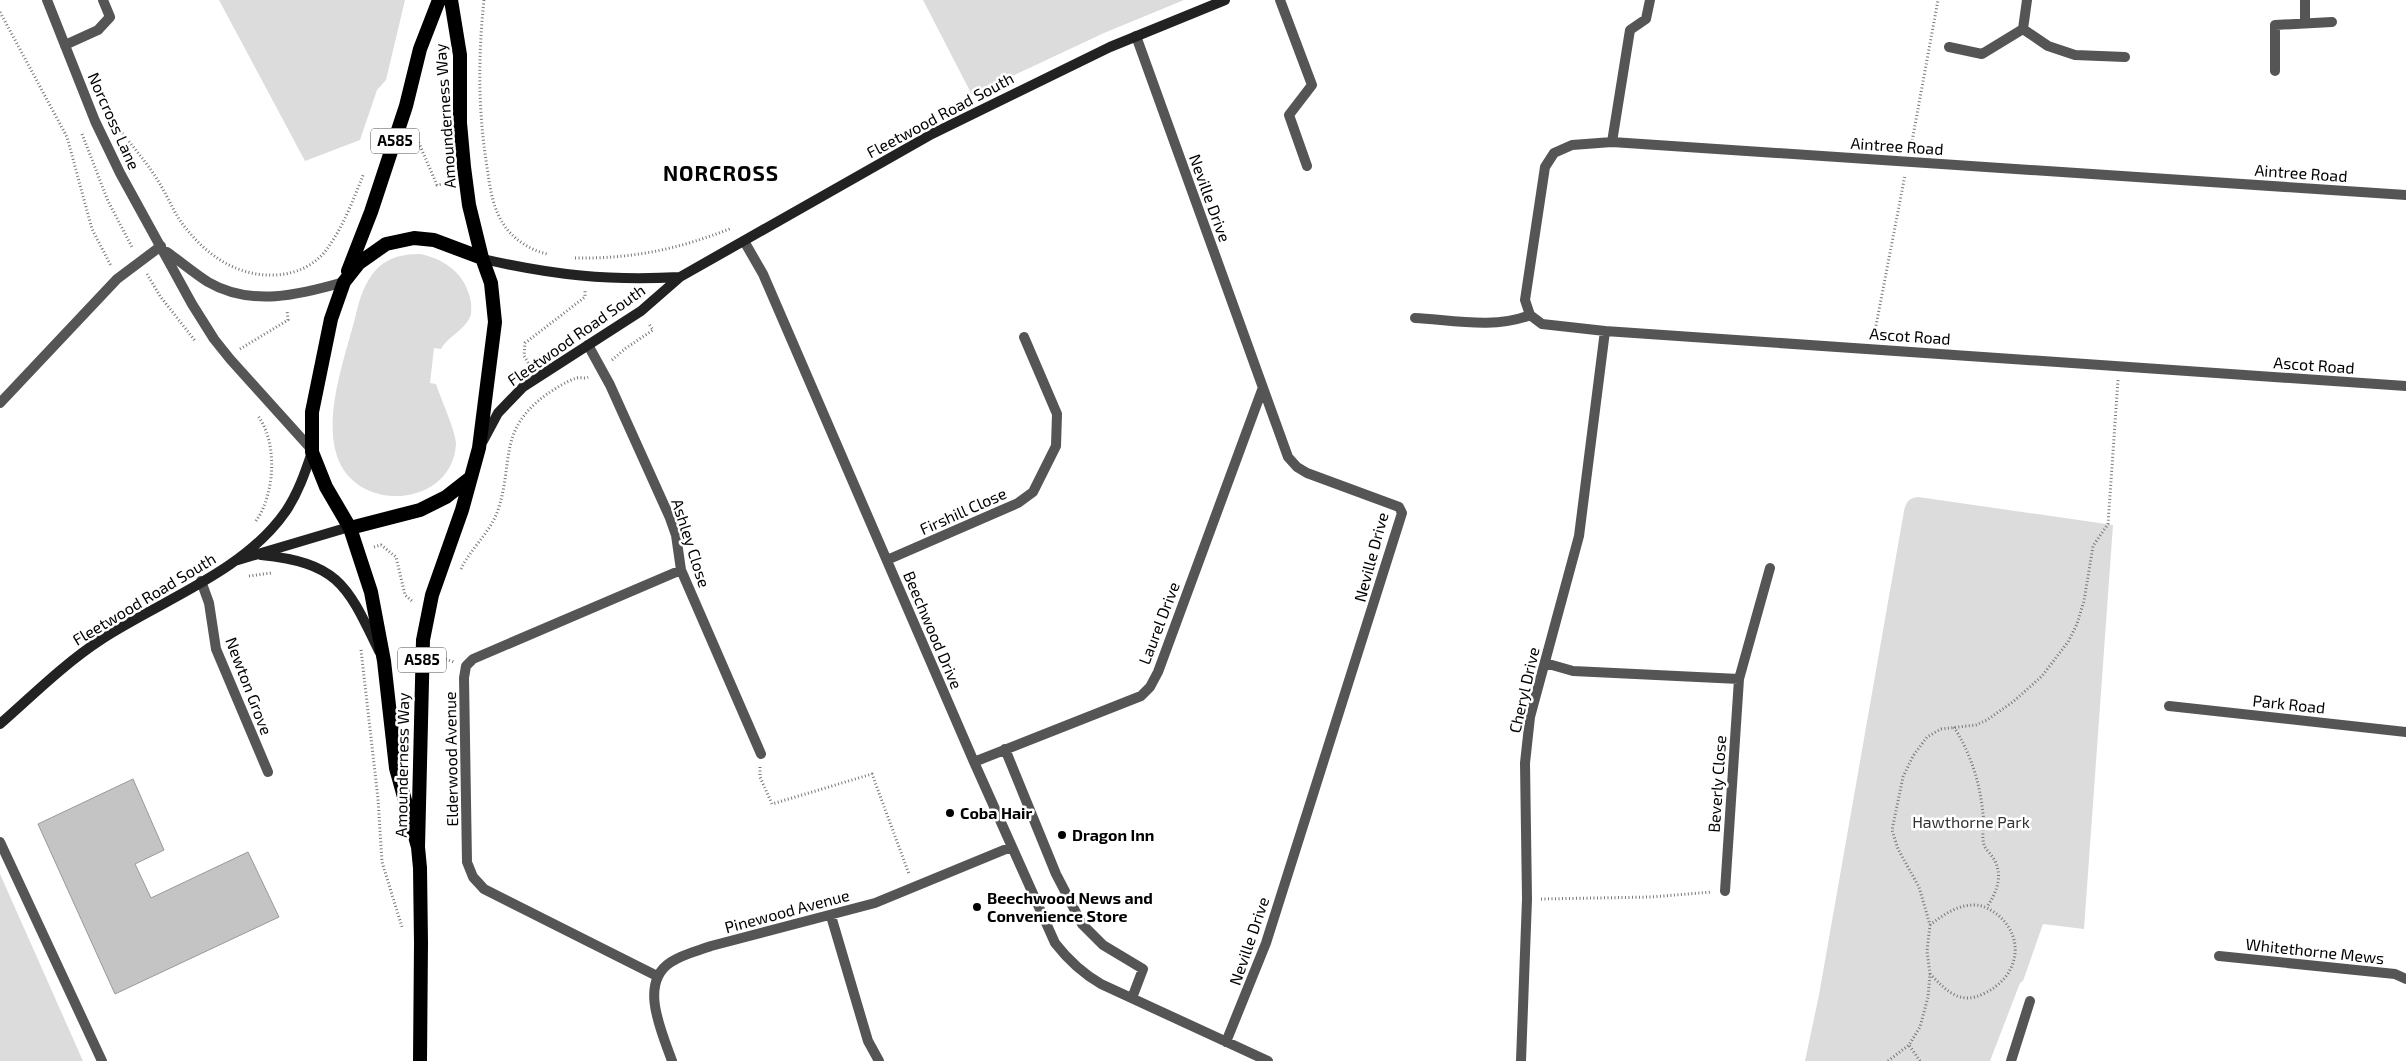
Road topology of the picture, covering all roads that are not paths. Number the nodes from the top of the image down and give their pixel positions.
1 (47, 0) edge
2 (103, 0) edge
3 (439, 0) edge
4 (451, 0) edge
5 (1225, 0) edge
6 (1280, 0) edge
7 (1650, 0) edge
8 (2027, 0) edge
9 (2305, 0) edge
10 (2332, 22) dead end
11 (2305, 23) junction
12 (2023, 29) junction
13 (1136, 36) junction
14 (65, 45) junction
15 (1949, 47) dead end
16 (2125, 58) dead end
17 (2275, 71) dead end
18 (1612, 142) junction
19 (1307, 166) dead end
20 (2406, 195) edge
21 (744, 241) junction
22 (163, 248) junction
23 (483, 259) junction
24 (680, 277) junction
25 (344, 282) junction
26 (1530, 315) junction
27 (1415, 318) dead end
28 (1605, 331) junction
29 (1024, 337) dead end
30 (588, 345) junction
31 (2406, 386) edge
32 (1262, 390) junction
33 (0, 403) edge
34 (479, 448) junction
35 (312, 451) junction
36 (469, 479) junction
37 (349, 528) junction
38 (261, 555) junction
39 (237, 560) junction
40 (886, 560) junction
41 (1770, 568) dead end
42 (681, 570) junction
43 (202, 581) junction
44 (384, 661) junction
45 (1545, 663) junction
46 (1739, 679) junction
47 (2169, 706) dead end
48 (0, 724) edge
49 (2406, 732) edge
50 (1004, 749) junction
51 (761, 754) road end
52 (974, 762) junction
53 (268, 772) dead end
54 (0, 842) edge
55 (1012, 847) junction
56 (418, 848) junction
57 (1725, 891) road end
58 (831, 916) junction
59 (2219, 956) dead end
60 (657, 976) junction
61 (2406, 979) edge
62 (1132, 998) junction
63 (2030, 1001) dead end
64 (1226, 1042) junction
65 (102, 1061) edge
66 (420, 1061) edge
67 (672, 1061) edge
68 (879, 1061) edge
69 (1268, 1061) edge
70 (1520, 1061) edge
71 (2011, 1061) edge

1 - 14 street, Norcross Lane
2 - 14 street
3 - 25 highway, Amounderness Way / A585
4 - 23 highway, Amounderness Way / A585
5 - 13 main road, Fleetwood Road South
6 - 19 street
7 - 18 street
8 - 12 street
9 - 11 street
10 - 11 street
11 - 17 street
12 - 15 street
12 - 16 street
13 - 21 main road, Fleetwood Road South
13 - 32 street, Neville Drive
14 - 22 street, Norcross Lane
18 - 20 street, Aintree Road
18 - 26 street, Aintree Road
21 - 24 main road, Fleetwood Road South
21 - 40 street, Beechwood Drive
22 - 25 street, Norcross Lane
22 - 33 street
22 - 35 street, Norcross Lane
23 - 24 main road, Fleetwood Road South
23 - 25 highway, A585
23 - 34 highway, A585
24 - 30 main road, Fleetwood Road South
25 - 35 highway, A585
26 - 27 street
26 - 28 street, Ascot Road
28 - 31 street, Ascot Road
28 - 45 street, Cheryl Drive
29 - 40 street, Firshill Close
30 - 34 main road, Fleetwood Road South
30 - 42 street, Ashley Close
32 - 50 street, Laurel Drive
32 - 64 street, Neville Drive
34 - 36 highway, A585
35 - 37 highway, A585
35 - 39 main road
36 - 37 highway
36 - 56 highway, Amounderness Way / A585
37 - 38 main road
37 - 44 highway, Amounderness Way / A585
38 - 39 main road
38 - 44 main road
39 - 43 main road, Fleetwood Road South
40 - 52 street, Beechwood Drive
41 - 46 street, Beverly Close
42 - 51 street, Ashley Close
42 - 60 street, Elderwood Avenue
43 - 48 main road, Fleetwood Road South
43 - 53 street, Newton Grove
44 - 56 highway, Amounderness Way / A585
45 - 46 street
45 - 70 street, Cheryl Drive
46 - 57 street, Beverly Close
47 - 49 street, Park Road
50 - 52 street, Laurel Drive
50 - 62 street
52 - 55 street, Beechwood Drive
54 - 65 street
55 - 58 street, Pinewood Avenue
55 - 62 street, Beechwood Drive
56 - 66 highway, Amounderness Way / A585
58 - 60 street, Pinewood Avenue
58 - 68 street
59 - 61 street, Whitethorne Mews
60 - 67 street
62 - 64 street, Beechwood Drive
63 - 71 street
64 - 69 street, Beechwood Drive

